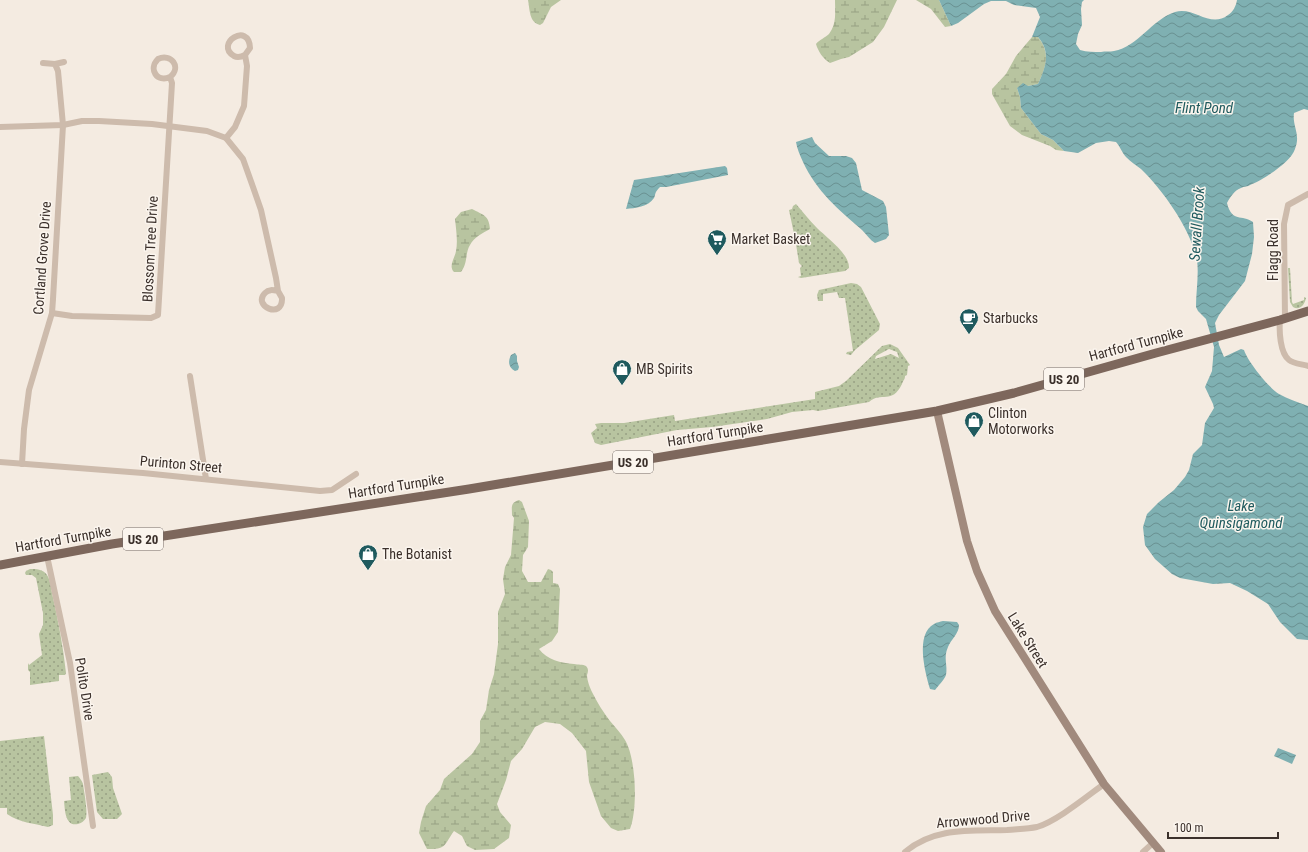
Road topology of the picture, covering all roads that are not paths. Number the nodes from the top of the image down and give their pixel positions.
1 (246, 55) dead end
2 (64, 62) dead end
3 (43, 63) dead end
4 (55, 64) junction
5 (170, 77) dead end
6 (63, 125) junction
7 (0, 127) edge
8 (168, 127) junction
9 (226, 138) junction
10 (1308, 194) edge
11 (278, 291) dead end
12 (1308, 311) edge
13 (52, 313) junction
14 (1283, 319) junction
15 (1308, 366) edge
16 (190, 376) dead end
17 (937, 411) junction
18 (0, 462) edge
19 (22, 464) junction
20 (356, 474) dead end
21 (206, 479) junction
22 (47, 556) junction
23 (0, 565) edge
24 (1104, 784) junction
25 (93, 826) dead end
26 (1153, 843) junction
27 (905, 852) edge
28 (1143, 852) edge
29 (1161, 852) edge

1 - 9 street
2 - 4 street
3 - 4 street
4 - 6 street, Cortland Grove Drive
5 - 8 street, Blossom Tree Drive
6 - 7 street
6 - 8 street
6 - 13 street, Cortland Grove Drive
8 - 9 street
8 - 13 street, Blossom Tree Drive
9 - 11 street
10 - 14 street, Flagg Road
12 - 14 main road, Hartford Turnpike / US 20
13 - 19 street, Cortland Grove Drive
14 - 15 street, Flagg Road
14 - 17 main road, Hartford Turnpike / US 20
16 - 21 street
17 - 22 main road, Hartford Turnpike / US 20
17 - 24 main road, Lake Street
18 - 19 street, Purinton Street
19 - 21 street, Purinton Street
20 - 21 street, Purinton Street
22 - 23 main road, Hartford Turnpike / US 20
22 - 25 street, Polito Drive
24 - 26 main road, Lake Street
24 - 27 street, Arrowwood Drive
26 - 28 street
26 - 29 main road, Lake Street

